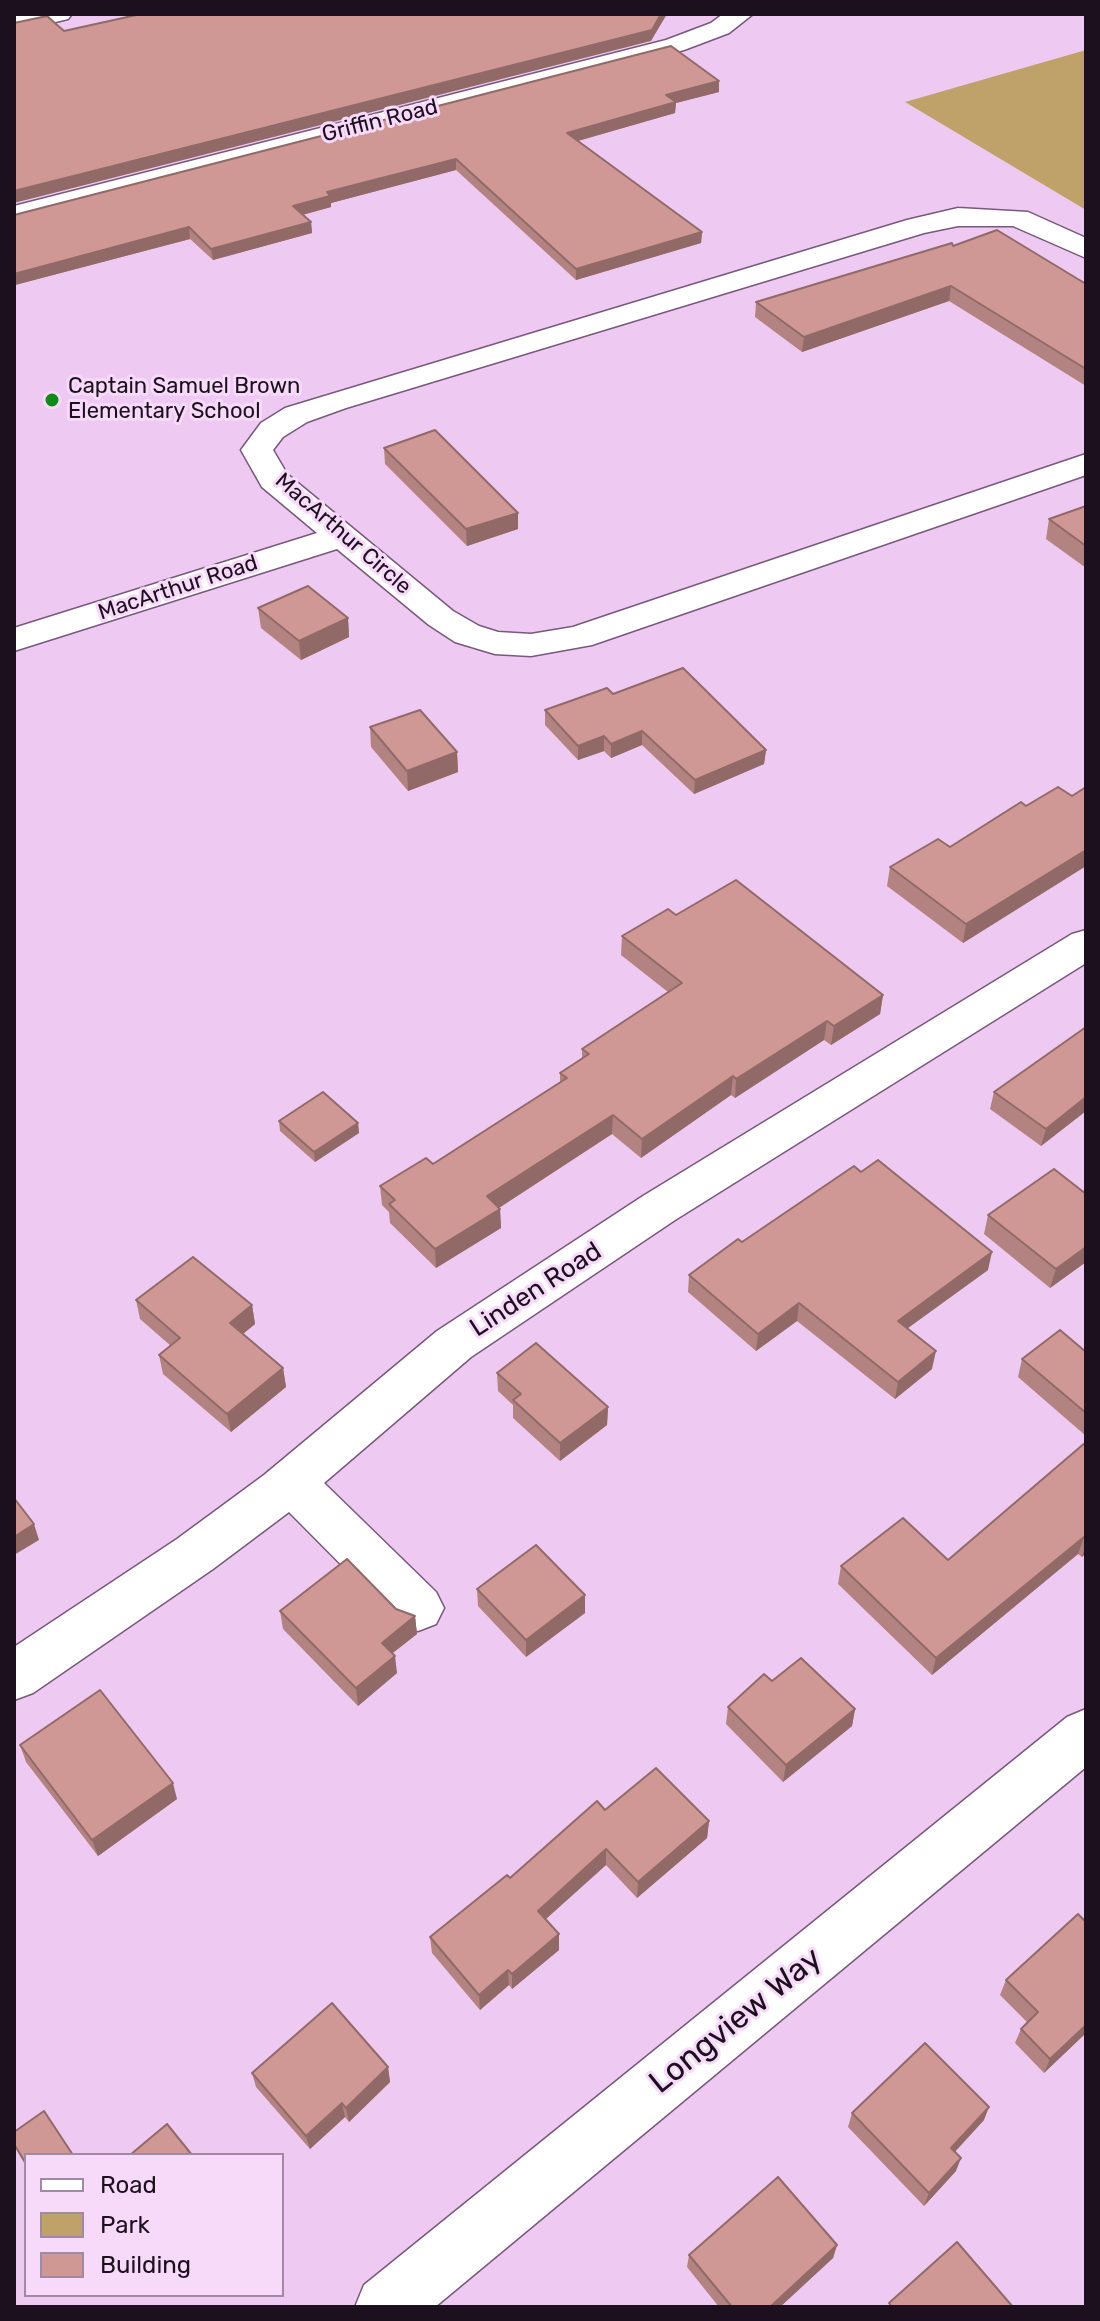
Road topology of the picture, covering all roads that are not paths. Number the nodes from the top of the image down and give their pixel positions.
1 (59, 14) edge
2 (740, 14) edge
3 (14, 24) edge
4 (14, 215) edge
5 (1086, 249) edge
6 (1086, 464) edge
7 (342, 536) junction
8 (14, 640) edge
9 (1086, 944) edge
10 (291, 1482) junction
11 (418, 1608) dead end
12 (14, 1676) edge
13 (1086, 1734) edge
14 (386, 2307) edge

1 - 3 street
2 - 4 street, Griffin Road
5 - 7 street, MacArthur Circle
6 - 7 street, MacArthur Circle
7 - 8 street, MacArthur Road
9 - 10 street, Linden Road
10 - 11 street
10 - 12 street, Linden Road
13 - 14 street, Longview Way

